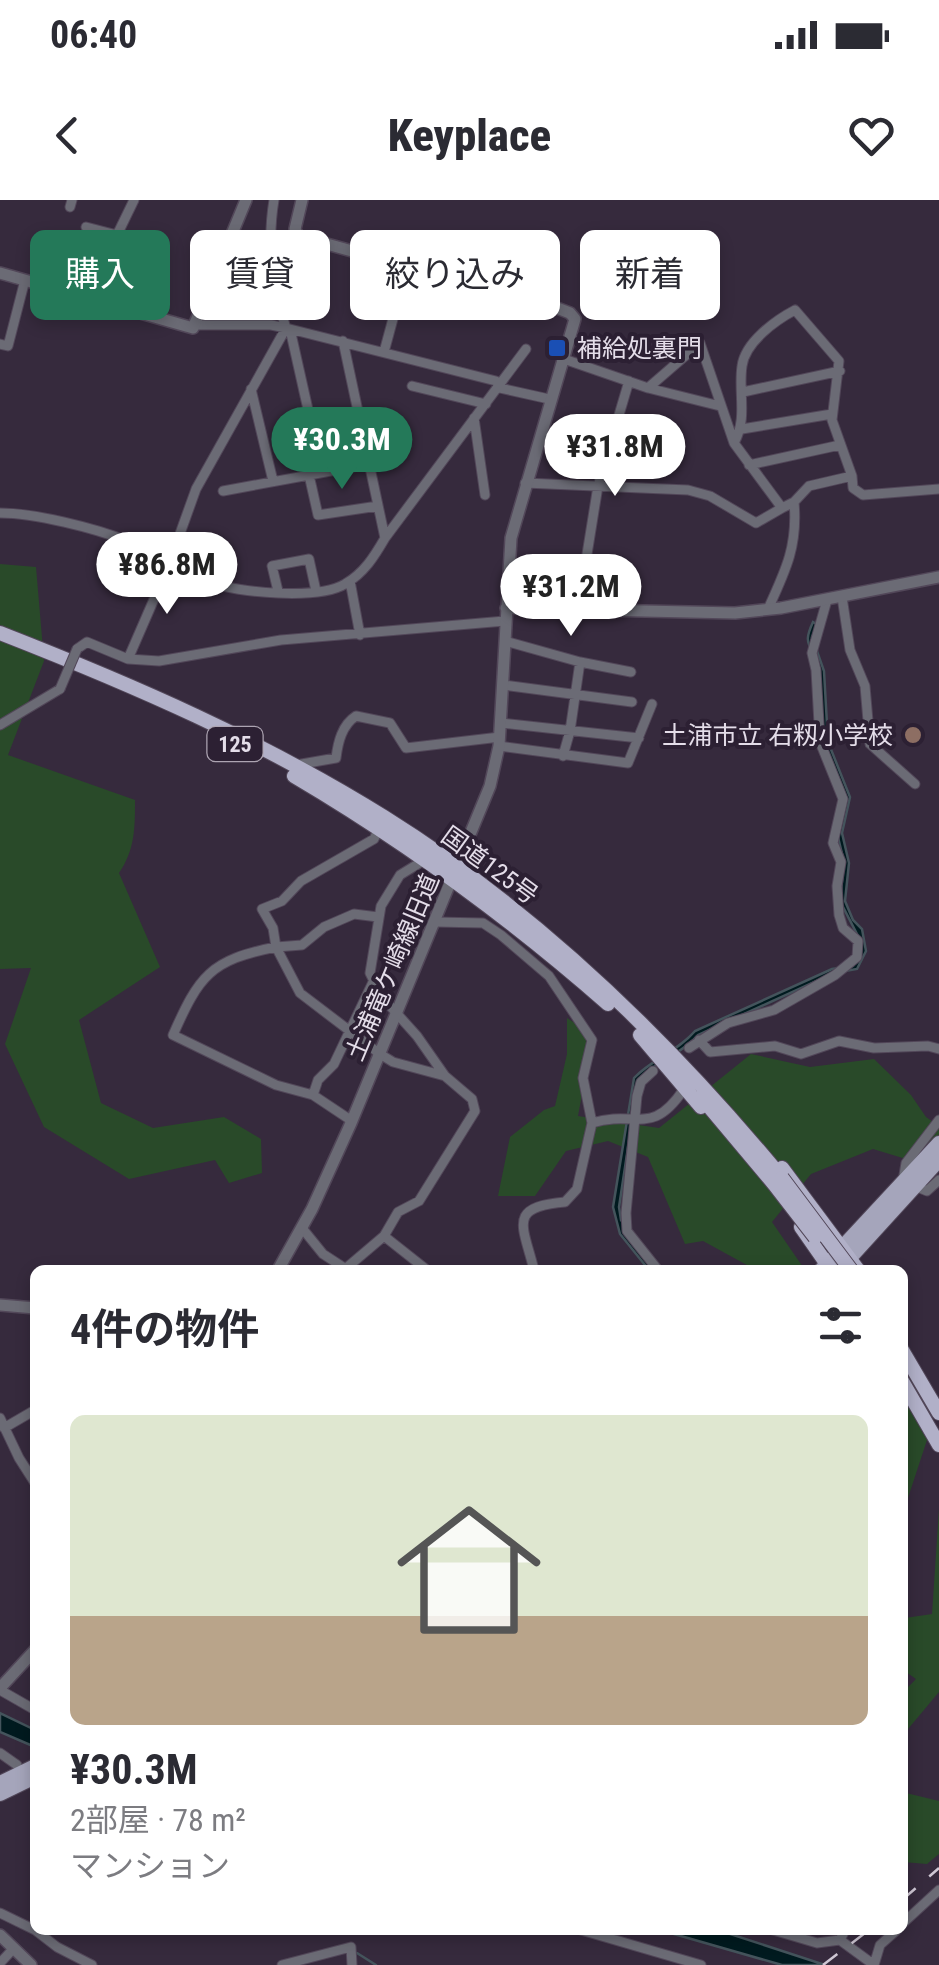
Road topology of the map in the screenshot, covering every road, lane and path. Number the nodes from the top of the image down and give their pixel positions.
1 (134, 200) edge
2 (246, 200) edge
3 (274, 200) edge
4 (287, 200) edge
5 (302, 201) edge
6 (86, 227) dead end
7 (98, 230) edge
8 (120, 230) edge
9 (350, 251) edge
10 (0, 273) edge
11 (25, 280) junction
12 (30, 281) edge
13 (560, 309) edge
14 (165, 320) edge
15 (393, 320) edge
16 (194, 325) junction
17 (288, 328) junction
18 (343, 341) junction
19 (0, 344) edge
20 (526, 349) dead end
21 (384, 352) junction
22 (561, 358) junction
23 (840, 371) junction
24 (630, 382) junction
25 (412, 386) dead end
26 (500, 388) junction
27 (648, 388) junction
28 (251, 389) junction
29 (743, 392) junction
30 (549, 400) junction
31 (486, 404) junction
32 (720, 406) junction
33 (832, 414) junction
34 (474, 418) junction
35 (742, 428) junction
36 (734, 443) junction
37 (840, 445) junction
38 (369, 464) junction
39 (748, 465) junction
40 (322, 472) junction
41 (309, 475) junction
42 (852, 476) junction
43 (273, 482) junction
44 (525, 483) junction
45 (598, 486) junction
46 (939, 489) edge
47 (223, 491) dead end
48 (485, 494) dead end
49 (794, 502) junction
50 (378, 506) junction
51 (782, 508) junction
52 (0, 513) edge
53 (385, 538) junction
54 (170, 561) junction
55 (939, 577) edge
56 (350, 581) junction
57 (278, 591) junction
58 (316, 591) junction
59 (842, 597) junction
60 (827, 600) junction
61 (768, 609) junction
62 (578, 610) junction
63 (506, 615) junction
64 (0, 633) edge
65 (360, 635) junction
66 (505, 641) junction
67 (0, 642) edge
68 (128, 659) junction
69 (580, 662) junction
70 (631, 672) dead end
71 (503, 685) junction
72 (576, 694) junction
73 (632, 702) dead end
74 (652, 704) dead end
75 (0, 725) edge
76 (570, 730) junction
77 (500, 735) junction
78 (639, 738) junction
79 (563, 756) junction
80 (295, 766) junction
81 (915, 784) dead end
82 (379, 828) junction
83 (426, 859) junction
84 (456, 874) junction
85 (378, 917) junction
86 (436, 922) junction
87 (276, 947) junction
88 (374, 980) junction
89 (396, 1016) junction
90 (348, 1030) junction
91 (643, 1032) junction
92 (699, 1040) junction
93 (689, 1048) dead end
94 (939, 1049) edge
95 (380, 1054) junction
96 (652, 1071) dead end
97 (445, 1076) junction
98 (684, 1089) junction
99 (314, 1095) junction
100 (635, 1120) junction
101 (939, 1120) edge
102 (352, 1121) junction
103 (592, 1122) junction
104 (939, 1143) edge
105 (939, 1160) edge
106 (939, 1180) edge
107 (778, 1181) junction
108 (909, 1184) junction
109 (302, 1228) junction
110 (384, 1236) junction
111 (850, 1261) edge
112 (281, 1265) edge
113 (339, 1265) edge
114 (350, 1265) edge
115 (420, 1265) edge
116 (533, 1265) edge
117 (654, 1265) edge
118 (827, 1265) edge
119 (827, 1265) edge
120 (0, 1305) edge
121 (30, 1308) edge
122 (908, 1346) edge
123 (908, 1360) edge
124 (908, 1379) edge
125 (908, 1391) edge
126 (939, 1398) edge
127 (30, 1412) edge
128 (939, 1413) edge
129 (2, 1423) edge
130 (939, 1431) edge
131 (939, 1445) edge
132 (30, 1473) edge
133 (30, 1656) edge
134 (0, 1689) edge
135 (30, 1707) edge
136 (0, 1753) edge
137 (17, 1765) dead end
138 (30, 1768) edge
139 (30, 1779) edge
140 (0, 1783) edge
141 (0, 1794) edge
142 (939, 1890) edge
143 (0, 1913) edge
144 (908, 1918) edge
145 (30, 1928) edge
146 (0, 1935) edge
147 (42, 1935) edge
148 (608, 1935) edge
149 (791, 1935) edge
150 (842, 1935) edge
151 (891, 1935) edge
152 (14, 1948) junction
153 (0, 1963) edge
154 (31, 1965) edge
155 (92, 1965) edge
156 (282, 1965) edge
157 (352, 1965) edge
158 (701, 1965) edge
159 (874, 1965) edge

1 - 8 street
2 - 16 street
3 - 17 street
4 - 5 street
5 - 9 street
6 - 7 street
10 - 11 street
11 - 12 street
11 - 19 street
13 - 22 street, 土浦竜ケ崎線旧道
14 - 16 street
15 - 21 street
16 - 17 street
17 - 18 street
17 - 28 street
17 - 40 street
18 - 21 street
18 - 38 street
20 - 26 street
21 - 26 street
22 - 24 street
22 - 30 street, 土浦竜ケ崎線旧道
23 - 29 street
23 - 29 street
23 - 33 street
24 - 27 street
24 - 45 street
25 - 31 street
26 - 30 street
26 - 31 street
27 - 32 street
27 - 32 street
28 - 43 street
28 - 54 street
29 - 35 street
30 - 44 street, 土浦竜ケ崎線旧道
31 - 34 street
32 - 36 street
33 - 35 street
33 - 37 street
34 - 48 street
34 - 53 street
35 - 36 street
36 - 39 street
37 - 39 street
37 - 42 street
38 - 40 street
38 - 50 street
39 - 51 street
40 - 41 street
41 - 43 street
41 - 50 street
42 - 46 street
42 - 49 street
43 - 47 street
44 - 45 street
44 - 63 street, 土浦竜ケ崎線旧道
45 - 51 street
45 - 62 street
49 - 51 street
49 - 61 street
50 - 53 street
52 - 54 street
53 - 56 street
54 - 57 street
54 - 68 street
55 - 59 street
56 - 58 street
56 - 65 street
57 - 58 street
57 - 58 street
59 - 60 street
59 - 81 street
60 - 61 street
60 - 92 street
61 - 62 street
62 - 63 street
63 - 65 street
63 - 66 street, 土浦竜ケ崎線旧道
64 - 80 highway, 国道125号 / 125
65 - 68 street
66 - 69 street
66 - 71 street, 土浦竜ケ崎線旧道
67 - 82 highway, 国道125号 / 125
68 - 75 street, bridge
69 - 70 street
69 - 72 street
71 - 72 street
71 - 77 street, 土浦竜ケ崎線旧道
72 - 73 street
72 - 76 street
74 - 78 street
76 - 77 street
76 - 78 street
76 - 79 street
77 - 79 street
77 - 80 street
77 - 84 street, 土浦竜ケ崎線旧道
78 - 79 street
80 - 84 highway, 国道125号 / 125
82 - 83 highway, 国道125号 / 125
82 - 87 street
83 - 84 highway, 国道125号 / 125
83 - 85 street
84 - 86 street, 土浦竜ケ崎線旧道
84 - 91 highway, 国道125号 / 125
85 - 87 street
85 - 88 street
86 - 89 street, 土浦竜ケ崎線旧道
86 - 103 street
87 - 90 street
87 - 99 street
88 - 89 street
88 - 90 street
89 - 95 street, 土浦竜ケ崎線旧道
89 - 97 street
90 - 95 street
90 - 99 street
91 - 98 highway
91 - 107 highway, 国道125号 / 125
91 - 111 highway
92 - 93 street
92 - 94 street
95 - 97 street
95 - 102 street, 土浦竜ケ崎線旧道
96 - 100 street
97 - 110 street
98 - 100 street
98 - 118 highway
99 - 102 street
100 - 103 street
100 - 117 street
101 - 108 street
102 - 109 street, 土浦竜ケ崎線旧道
103 - 116 street
104 - 108 main road
105 - 108 main road
106 - 108 street
107 - 111 highway, 国道125号 / 125, bridge
107 - 119 highway, 国道125号 / 125, bridge
108 - 111 main road
109 - 112 street, 土浦竜ケ崎線旧道
109 - 113 street
110 - 114 street
110 - 115 street
120 - 121 street
122 - 126 highway
123 - 128 highway
124 - 130 highway
125 - 131 highway
127 - 129 street
129 - 132 street
133 - 134 street
134 - 135 street
136 - 137 street
138 - 140 main road
139 - 141 main road
142 - 144 street
143 - 145 street
146 - 152 street
147 - 155 street
148 - 158 street
149 - 150 street
150 - 159 street
151 - 159 street
152 - 153 street
152 - 154 street
156 - 157 street

